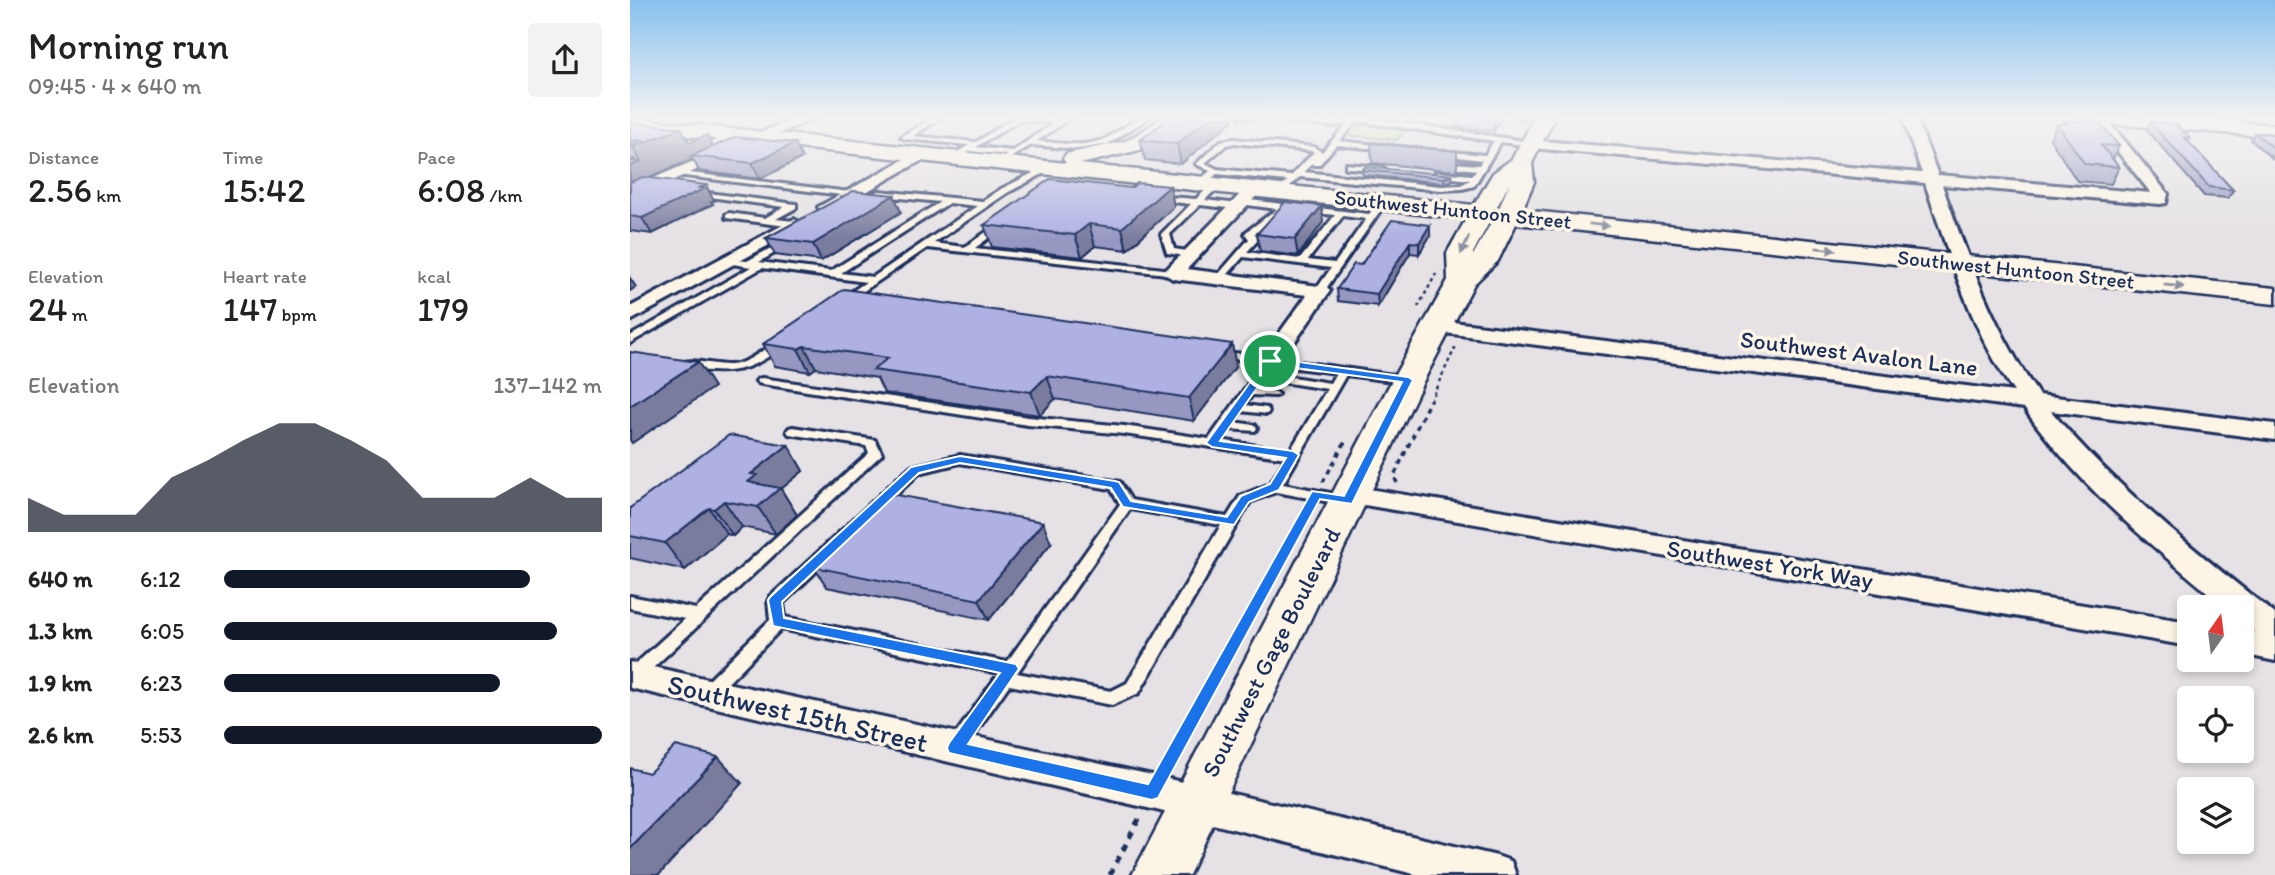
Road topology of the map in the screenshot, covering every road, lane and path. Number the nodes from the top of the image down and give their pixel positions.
1 (713, 158) edge
2 (917, 158) edge
3 (1006, 158) joint
4 (1069, 158) edge
5 (1129, 158) edge
6 (1207, 158) edge
7 (1313, 158) edge
8 (1319, 158) edge
9 (1356, 158) edge
10 (1368, 158) dead end
11 (1488, 158) edge
12 (1526, 158) edge
13 (1584, 158) edge
14 (1925, 158) edge
15 (2130, 158) edge
16 (1432, 163) dead end
17 (1349, 166) junction
18 (1360, 167) junction
19 (1047, 168) junction
20 (1481, 168) junction
21 (1386, 169) edge
22 (677, 173) junction
23 (1110, 173) junction
24 (1424, 173) edge
25 (1338, 178) junction
26 (1475, 178) junction
27 (1934, 181) junction
28 (1208, 185) junction
29 (1292, 185) junction
30 (646, 187) junction
31 (673, 191) edge
32 (686, 192) edge
33 (630, 194) edge
34 (1146, 197) edge
35 (852, 199) junction
36 (1244, 199) junction
37 (948, 200) junction
38 (985, 204) junction
39 (1377, 209) junction
40 (1340, 213) junction
41 (1495, 214) junction
42 (729, 216) dead end
43 (1010, 218) edge
44 (766, 220) junction
45 (794, 231) junction
46 (925, 245) junction
47 (966, 250) junction
48 (1191, 254) junction
49 (1241, 254) junction
50 (729, 261) junction
51 (1302, 262) junction
52 (1963, 263) junction
53 (756, 264) junction
54 (1335, 266) junction
55 (1173, 273) junction
56 (833, 274) junction
57 (1450, 276) junction
58 (1219, 279) junction
59 (875, 280) junction
60 (1320, 291) junction
61 (2275, 296) edge
62 (842, 302) junction
63 (856, 304) edge
64 (831, 310) edge
65 (633, 312) edge
66 (1425, 322) junction
67 (630, 340) edge
68 (787, 340) edge
69 (1215, 354) edge
70 (668, 361) edge
71 (1265, 368) junction
72 (1343, 371) junction
73 (1408, 380) junction
74 (762, 381) dead end
75 (1334, 387) junction
76 (1249, 391) junction
77 (1272, 394) dead end
78 (2031, 401) junction
79 (1238, 407) junction
80 (1263, 411) dead end
81 (1225, 425) junction
82 (1251, 428) dead end
83 (793, 431) dead end
84 (2275, 432) edge
85 (1349, 435) dead end
86 (1212, 443) junction
87 (1293, 455) junction
88 (1275, 487) junction
89 (1338, 497) junction
90 (1127, 504) junction
91 (1230, 522) junction
92 (630, 602) edge
93 (699, 616) junction
94 (778, 622) junction
95 (2275, 631) edge
96 (2177, 632) edge
97 (2254, 644) edge
98 (2275, 648) edge
99 (1008, 673) junction
100 (632, 675) edge
101 (708, 692) junction
102 (955, 748) junction
103 (1152, 792) junction
104 (1195, 804) junction
105 (1110, 875) edge
106 (1160, 875) edge
107 (1497, 875) edge

1 - 22 street
2 - 35 street
3 - 4 main road
3 - 19 main road, Southwest Huntoon Street
5 - 23 main road
6 - 28 lane
7 - 29 lane
8 - 29 lane
9 - 17 lane
10 - 18 lane
11 - 20 lane
12 - 41 main road, Southwest Gage Boulevard
13 - 27 street
14 - 27 street
15 - 27 street
16 - 20 lane
17 - 18 lane
17 - 25 lane
18 - 21 lane
19 - 23 main road, Southwest Huntoon Street
19 - 38 lane
20 - 26 lane
22 - 30 street
22 - 35 lane
23 - 28 main road, Southwest Huntoon Street
24 - 26 lane
25 - 26 lane
25 - 29 lane
27 - 52 street
28 - 29 lane
28 - 34 lane
28 - 36 main road, Southwest Huntoon Street
28 - 48 lane
29 - 36 main road, Southwest Huntoon Street
29 - 39 main road, Southwest Huntoon Street
29 - 40 lane
29 - 49 lane
30 - 31 lane
30 - 33 street
32 - 44 lane
35 - 37 lane
35 - 45 street
36 - 48 street
37 - 38 lane
37 - 56 lane
38 - 46 lane
39 - 40 lane
39 - 41 main road, Southwest Huntoon Street
39 - 54 lane
40 - 51 lane
41 -> 52 main road, Southwest Huntoon Street
41 - 57 main road, Southwest Gage Boulevard
42 - 44 lane
43 - 47 lane
44 - 45 lane
45 - 50 street
45 - 53 lane
46 - 47 lane
46 - 59 lane
47 - 55 lane
48 - 55 street
49 - 51 lane
49 - 58 lane
50 - 53 lane
50 - 65 street
51 - 54 lane
52 -> 61 main road, Southwest Huntoon Street
52 - 78 street
53 - 56 lane
53 - 67 lane
54 - 60 lane
55 - 58 street
56 - 59 lane
57 - 66 main road, Southwest Gage Boulevard
57 - 66 path
58 - 60 street
59 - 62 lane
60 - 71 street
62 - 63 lane
62 - 64 lane
66 - 73 main road, Southwest Gage Boulevard
66 - 78 street, Southwest Avalon Lane
68 - 70 lane
69 - 71 lane
71 - 72 lane
71 - 75 lane
71 - 76 lane
72 - 73 lane
72 - 75 lane
73 - 89 main road, Southwest Gage Boulevard
74 - 86 lane
75 - 87 lane
76 - 77 lane
76 - 79 lane
78 - 84 street, Southwest Avalon Lane
78 - 95 street
79 - 80 lane
79 - 81 lane
81 - 82 lane
81 - 86 lane
83 - 93 lane
85 - 89 path
86 - 87 lane
87 - 88 lane
88 - 89 lane
88 - 91 lane
89 - 96 street, Southwest York Way
89 - 103 path
89 - 104 main road, Southwest Gage Boulevard
90 - 91 lane
90 - 94 lane
90 - 99 lane
91 - 99 lane
92 - 93 lane
93 - 100 lane
94 - 99 lane
94 - 101 lane
97 - 98 street
99 - 102 lane
100 - 101 street, Southwest 15th Street
101 - 102 street, Southwest 15th Street
102 - 103 street, Southwest 15th Street
103 - 104 street, Southwest 15th Street
103 - 105 path
104 - 106 main road, Southwest Gage Boulevard
104 - 107 street, Southwest 15th Street

